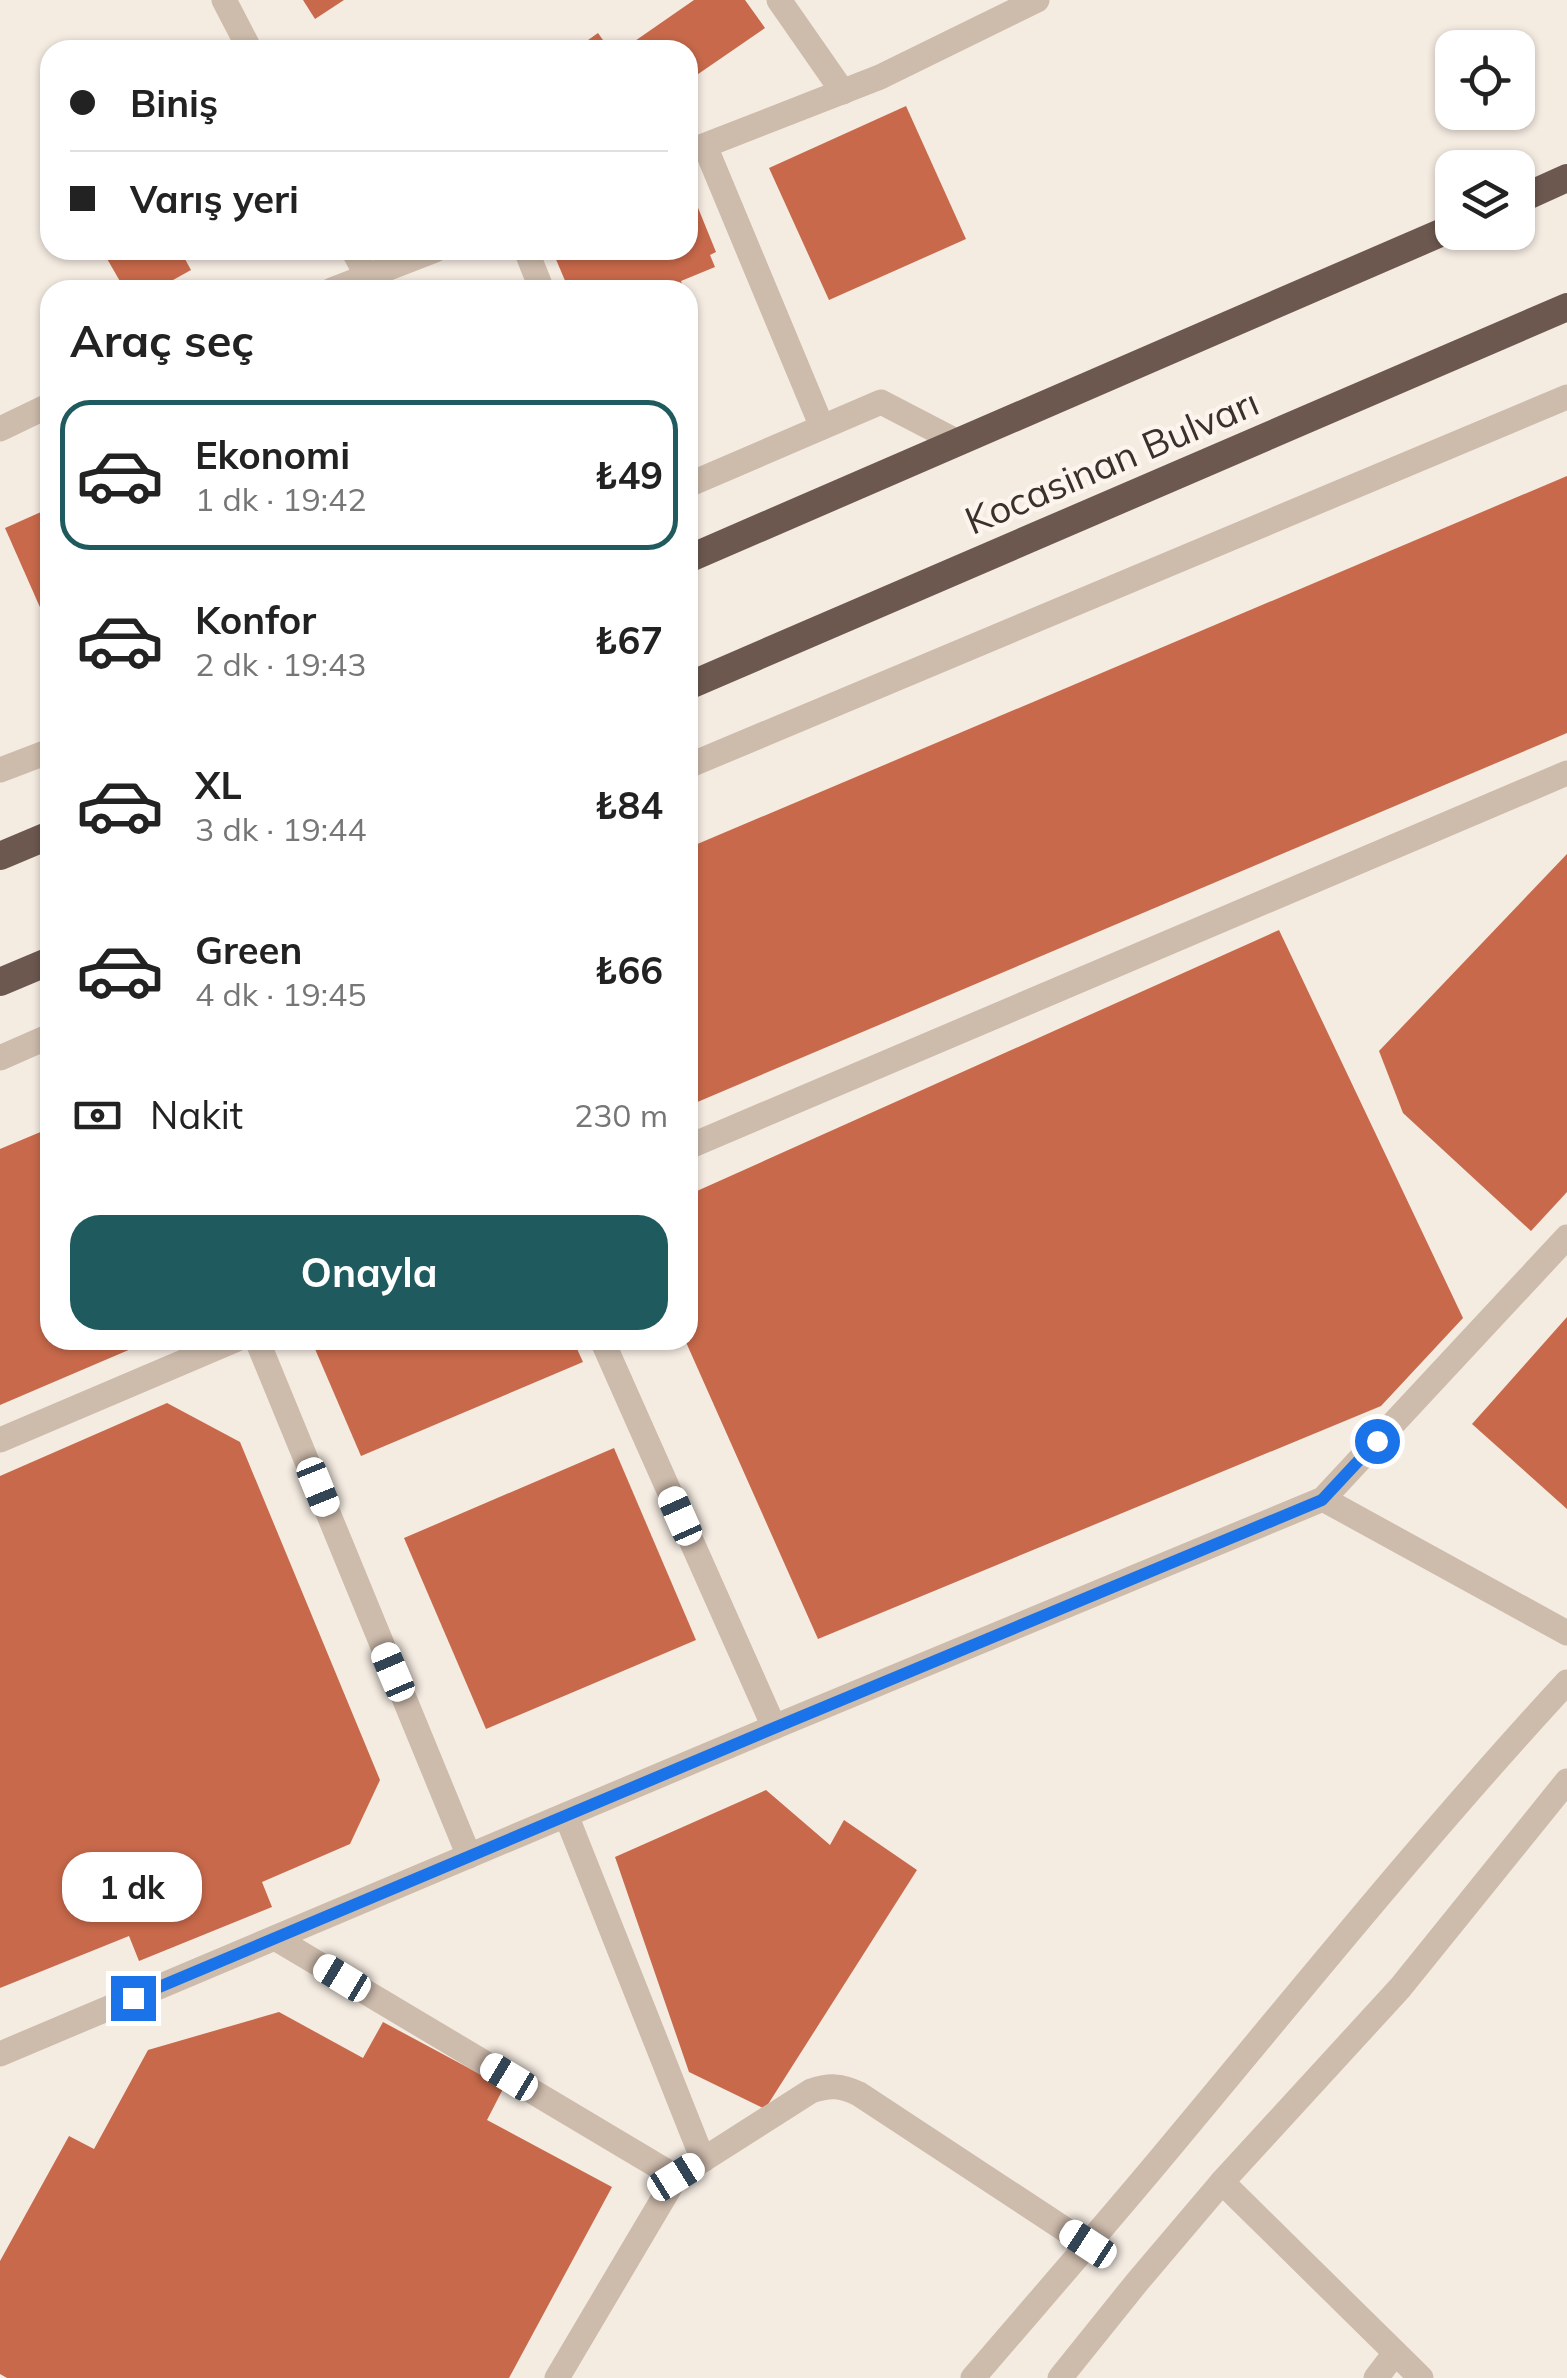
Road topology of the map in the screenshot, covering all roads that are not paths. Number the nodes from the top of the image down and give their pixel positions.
1 (224, 0) edge
2 (778, 0) edge
3 (1036, 0) edge
4 (1006, 6) edge
5 (245, 40) edge
6 (843, 92) junction
7 (698, 148) edge
8 (698, 153) edge
9 (1567, 178) edge
10 (1535, 192) edge
11 (1435, 235) edge
12 (359, 260) edge
13 (408, 260) edge
14 (367, 276) junction
15 (357, 280) edge
16 (1567, 307) edge
17 (1567, 397) edge
18 (40, 410) edge
19 (822, 427) junction
20 (0, 429) edge
21 (958, 442) junction
22 (698, 482) edge
23 (698, 555) edge
24 (698, 682) edge
25 (40, 756) edge
26 (698, 762) edge
27 (0, 770) edge
28 (1567, 773) edge
29 (40, 839) edge
30 (0, 856) edge
31 (40, 966) edge
32 (0, 982) edge
33 (40, 1040) edge
34 (0, 1058) edge
35 (698, 1143) edge
36 (1567, 1237) edge
37 (212, 1350) edge
38 (261, 1350) edge
39 (606, 1350) edge
40 (0, 1440) edge
41 (1322, 1500) junction
42 (1567, 1633) edge
43 (1567, 1682) edge
44 (774, 1728) junction
45 (1567, 1781) edge
46 (566, 1815) junction
47 (469, 1856) junction
48 (275, 1938) junction
49 (0, 2054) edge
50 (703, 2160) junction
51 (676, 2177) junction
52 (1222, 2182) junction
53 (1088, 2244) junction
54 (1395, 2353) junction
55 (557, 2378) edge
56 (974, 2378) edge
57 (1060, 2378) edge
58 (1376, 2378) edge
59 (1421, 2378) edge

1 - 5 street
2 - 6 street
3 - 4 street
4 - 6 street
6 - 7 street
8 - 19 street
9 - 10 highway
11 - 21 highway, Kocasinan Bulvarı
12 - 14 street
13 - 14 street
14 - 15 street
16 - 24 highway, Kocasinan Bulvarı
17 - 26 street
18 - 20 street
19 - 21 street
19 - 22 street
21 - 23 highway, Kocasinan Bulvarı
25 - 27 street
28 - 35 street
29 - 30 highway
31 - 32 highway
33 - 34 street
36 - 41 street
37 - 40 street
38 - 47 street
39 - 44 street
41 - 42 street
41 - 44 street
43 - 53 street
44 - 46 street
45 - 52 street
46 - 47 street
46 - 50 street
47 - 48 street
48 - 49 street
48 - 51 street
50 - 51 street
50 - 53 street
51 - 55 street
52 - 54 street
52 - 57 street
53 - 56 street
54 - 58 street
54 - 59 street

